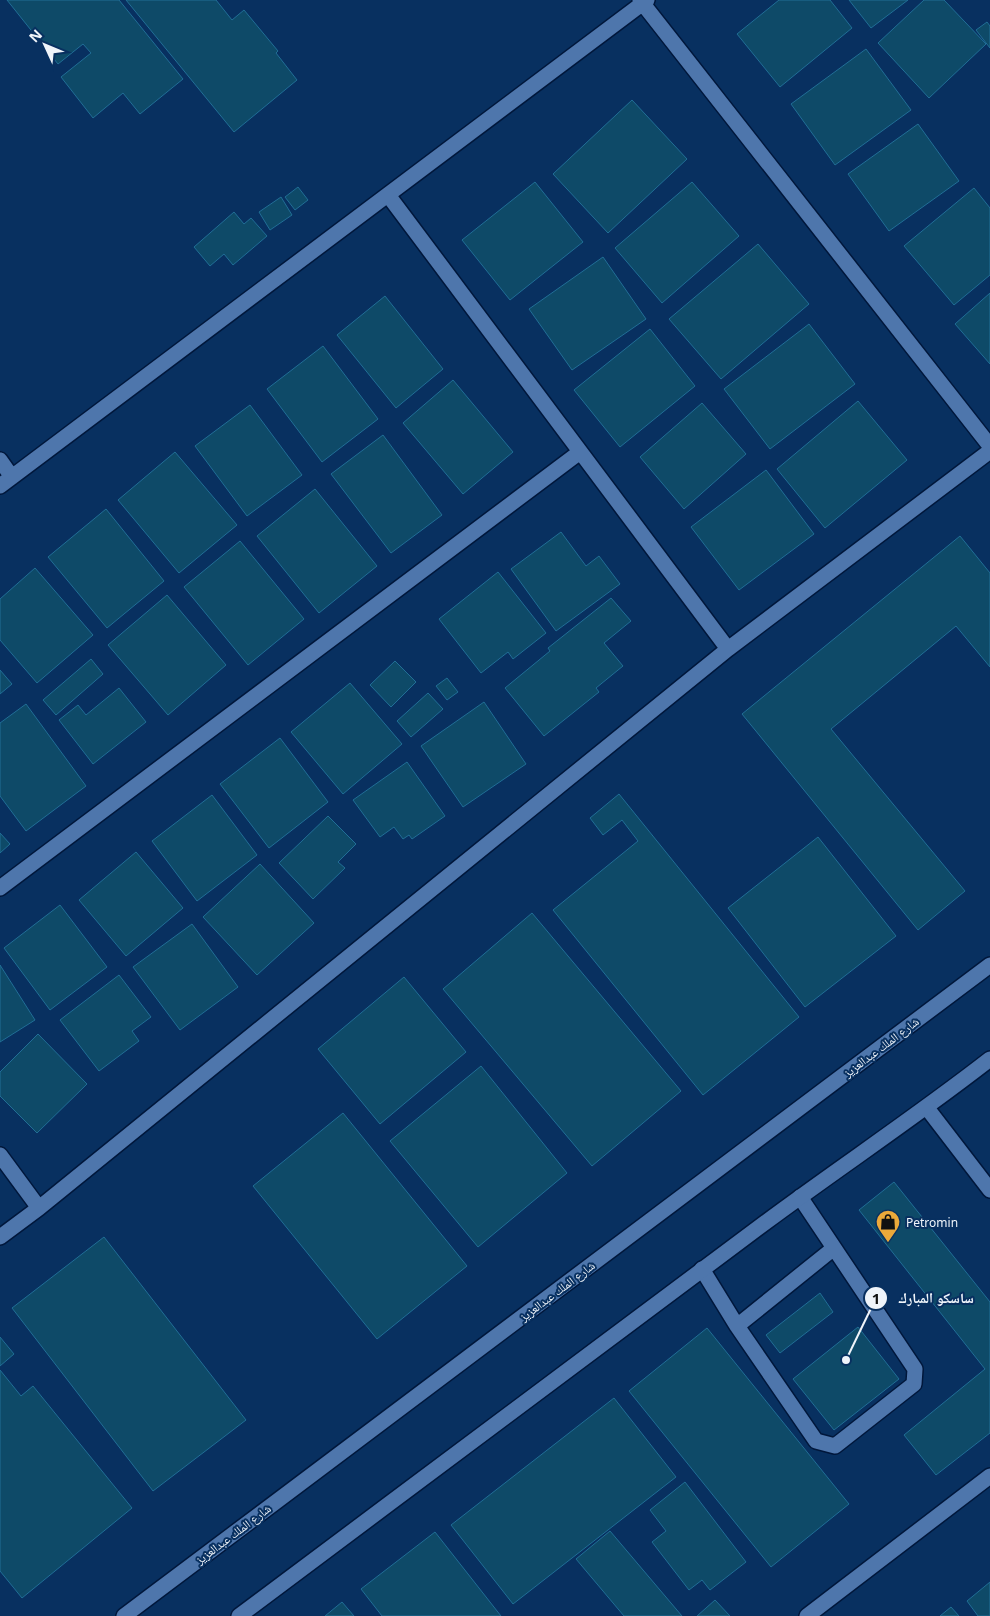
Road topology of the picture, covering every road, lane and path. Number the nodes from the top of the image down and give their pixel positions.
1 (643, 1) edge
2 (388, 195) junction
3 (990, 446) edge
4 (990, 451) edge
5 (580, 452) junction
6 (0, 460) edge
7 (6, 481) edge
8 (728, 649) junction
9 (0, 888) edge
10 (990, 965) edge
11 (990, 1059) edge
12 (927, 1108) junction
13 (0, 1155) edge
14 (990, 1190) edge
15 (800, 1196) junction
16 (39, 1208) junction
17 (0, 1237) edge
18 (834, 1248) junction
19 (702, 1270) junction
20 (737, 1326) junction
21 (990, 1476) edge
22 (124, 1616) edge
23 (239, 1616) edge
24 (807, 1616) edge

1 - 2 street
1 - 3 street
2 - 5 street
2 - 7 street
4 - 8 street
5 - 8 street
5 - 9 street
6 - 7 street
8 - 16 street
10 - 22 street, شارع الملك عبدالعزيز
11 - 12 street
12 - 14 street
12 - 15 street
13 - 16 street
15 - 18 street
15 - 19 street
16 - 17 street
18 - 20 street
18 - 20 street
19 - 20 street
19 - 23 street
21 - 24 street

